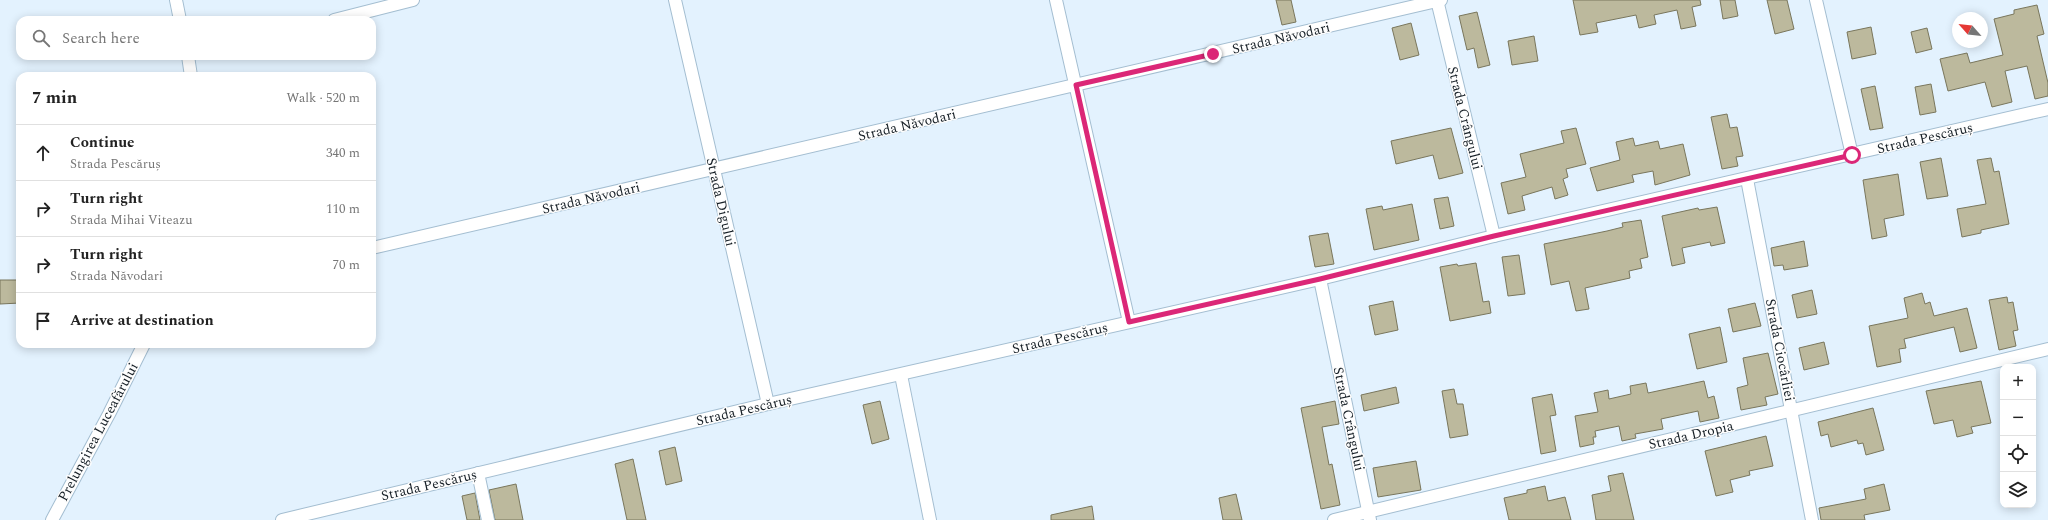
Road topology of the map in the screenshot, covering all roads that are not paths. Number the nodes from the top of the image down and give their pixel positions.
1 (176, 0) edge
2 (413, 0) edge
3 (675, 0) edge
4 (1056, 0) edge
5 (1438, 0) edge
6 (1816, 0) edge
7 (179, 16) edge
8 (350, 16) edge
9 (189, 60) edge
10 (190, 72) edge
11 (1076, 85) junction
12 (2048, 109) edge
13 (1852, 155) junction
14 (714, 170) junction
15 (1747, 179) junction
16 (1494, 236) junction
17 (376, 247) edge
18 (1320, 279) junction
19 (1129, 322) junction
20 (142, 348) edge
21 (2048, 349) edge
22 (901, 375) junction
23 (768, 404) junction
24 (1792, 411) junction
25 (478, 473) junction
26 (1369, 516) edge
27 (52, 520) edge
28 (282, 520) edge
29 (488, 520) edge
30 (930, 520) edge
31 (1334, 520) edge
32 (1812, 520) edge

1 - 7 street
2 - 8 street
3 - 14 street, Strada Digului
4 - 11 street
5 - 11 street, Strada Năvodari
5 - 16 street, Strada Crângului
6 - 13 street
9 - 10 street
11 - 14 street, Strada Năvodari
11 - 19 street
12 - 13 street, Strada Pescăruș
13 - 15 street, Strada Pescăruș
14 - 17 street, Strada Năvodari
14 - 23 street, Strada Digului
15 - 16 street, Strada Pescăruș
15 - 24 street, Strada Ciocârliei
16 - 18 street, Strada Pescăruș
18 - 19 street, Strada Pescăruș
18 - 26 street, Strada Crângului
19 - 22 street, Strada Pescăruș
20 - 27 street, Prelungirea Luceafărului
21 - 24 street, Strada Dropia
22 - 23 street, Strada Pescăruș
22 - 30 street
23 - 25 street, Strada Pescăruș
24 - 26 street, Strada Dropia
24 - 32 street, Strada Ciocârliei
25 - 28 street, Strada Pescăruș
25 - 29 street
26 - 31 street, Strada Dropia

